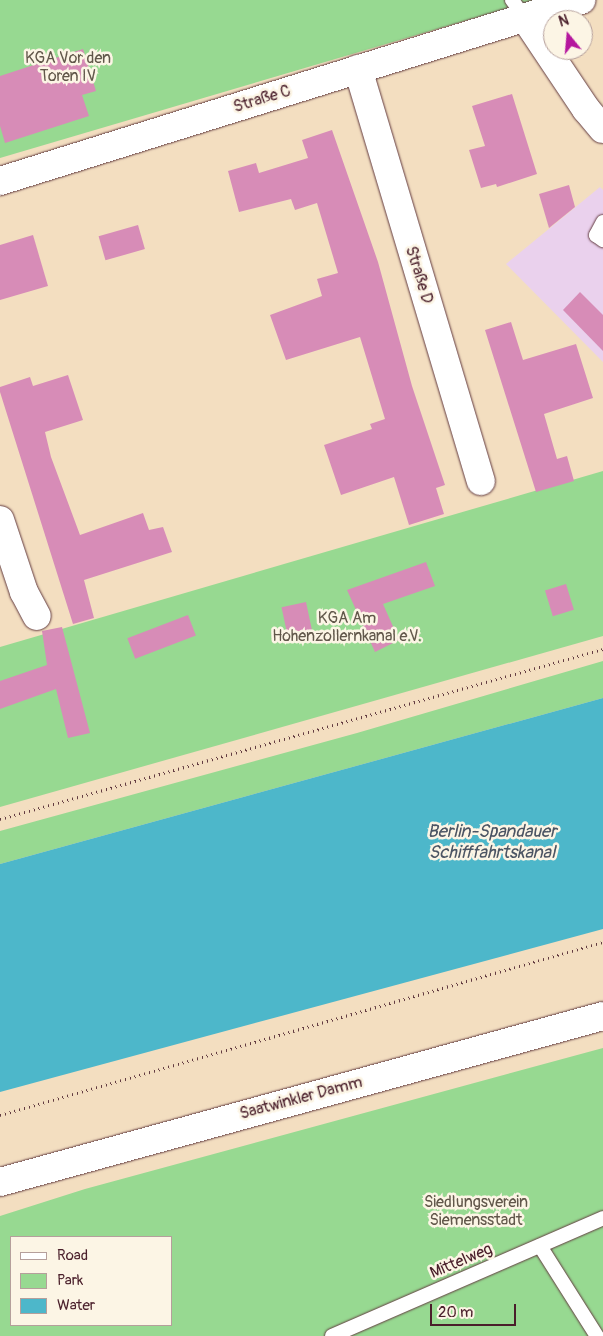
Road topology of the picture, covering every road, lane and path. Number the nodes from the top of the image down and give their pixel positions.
1 (581, 0) edge
2 (518, 9) edge
3 (358, 69) junction
4 (603, 129) edge
5 (0, 181) edge
6 (603, 222) edge
7 (603, 240) edge
8 (481, 481) dead end
9 (0, 520) edge
10 (36, 616) dead end
11 (603, 649) edge
12 (0, 819) edge
13 (603, 942) edge
14 (603, 1016) edge
15 (0, 1115) edge
16 (0, 1182) edge
17 (603, 1218) edge
18 (540, 1246) junction
19 (332, 1336) edge
20 (597, 1336) edge

1 - 2 street, Straße C
2 - 3 street, Straße C
2 - 4 street
3 - 5 street, Straße C
3 - 8 street, Straße D
6 - 7 lane
9 - 10 street
11 - 12 path
13 - 15 path
14 - 16 street, Saatwinkler Damm
17 - 18 lane, Mittelweg
18 - 19 lane, Mittelweg
18 - 20 lane

